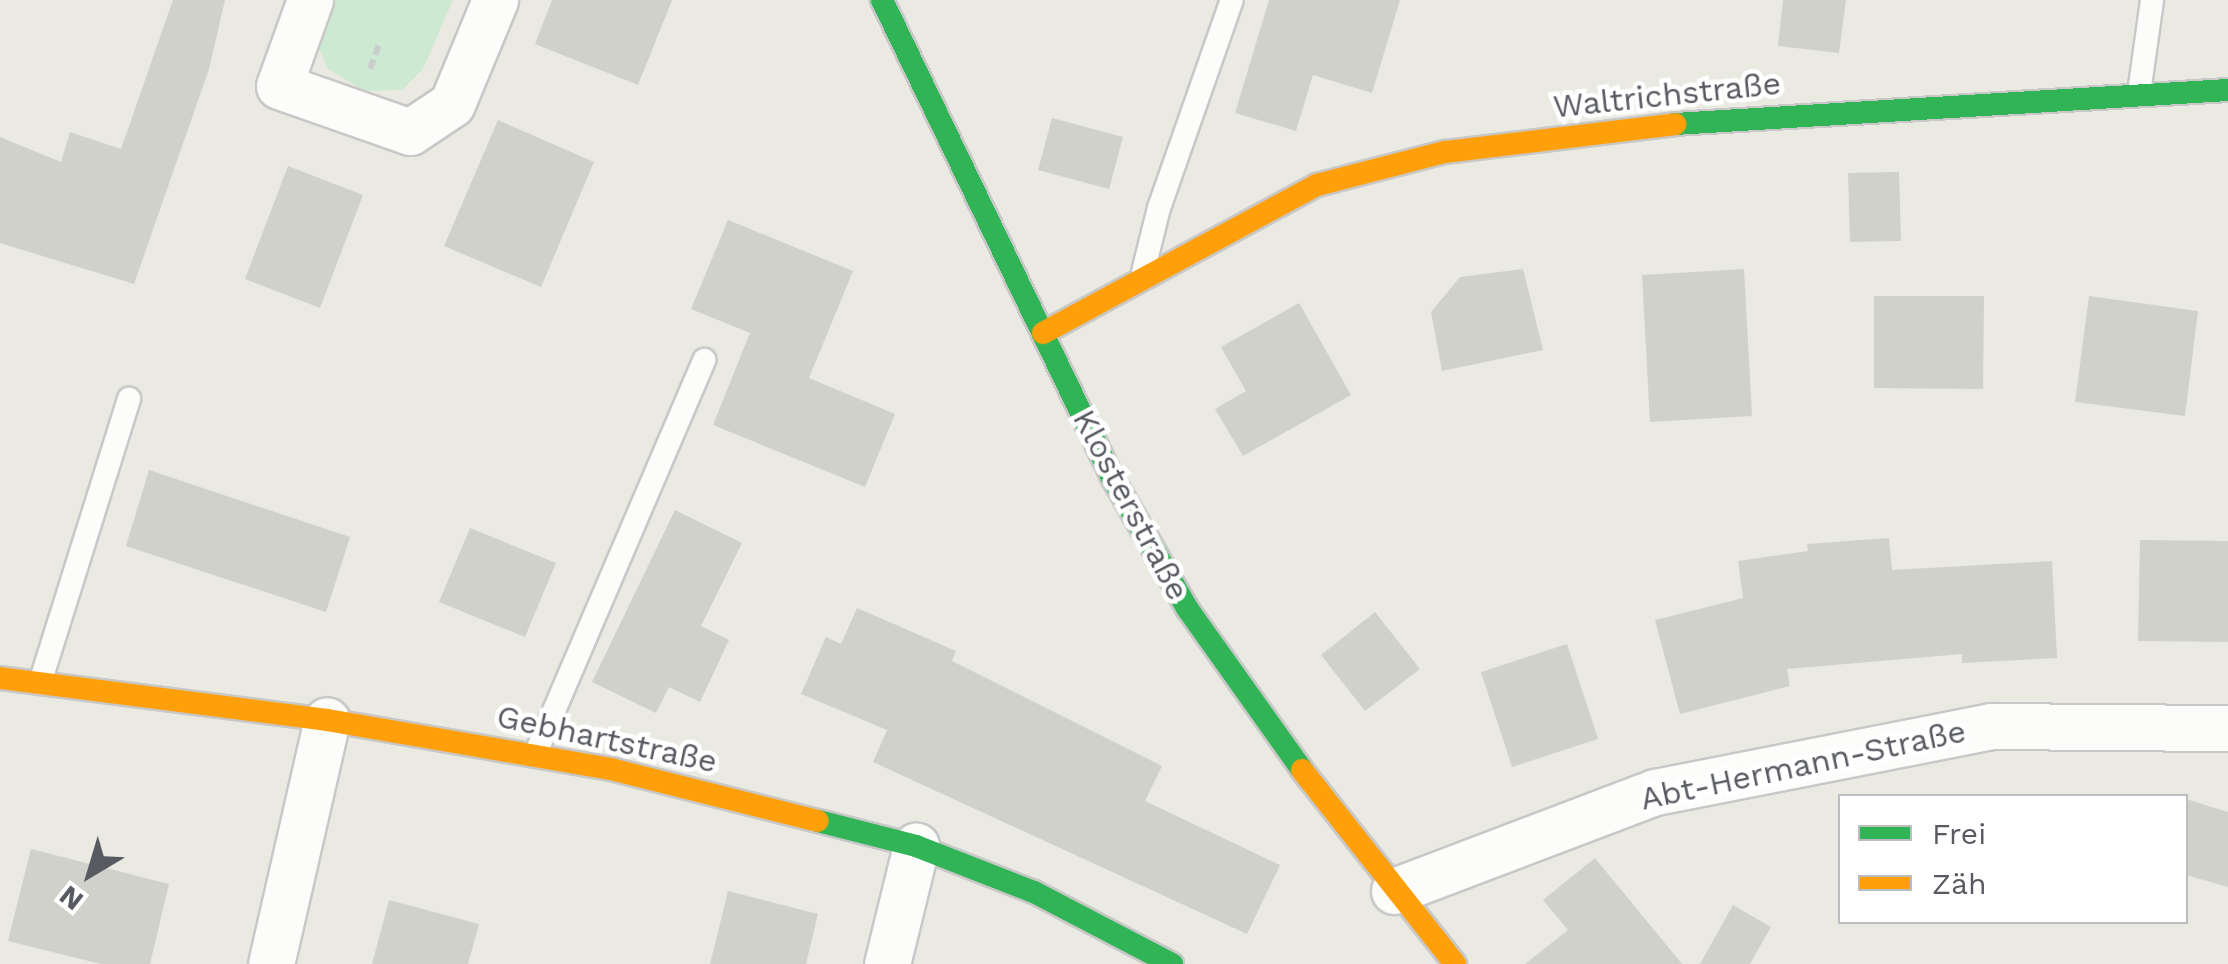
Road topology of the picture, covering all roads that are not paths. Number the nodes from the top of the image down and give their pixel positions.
1 (310, 0) edge
2 (495, 0) edge
3 (882, 0) edge
4 (1232, 0) edge
5 (2152, 0) edge
6 (2228, 90) edge
7 (2139, 93) junction
8 (1142, 280) junction
9 (1043, 333) junction
10 (704, 360) dead end
11 (129, 399) dead end
12 (0, 678) edge
13 (40, 683) junction
14 (326, 720) junction
15 (2228, 728) edge
16 (535, 755) junction
17 (916, 846) junction
18 (1394, 891) junction
19 (272, 964) edge
20 (887, 964) edge
21 (1172, 964) edge
22 (1454, 964) edge

1 - 2 street
3 - 9 street, Klosterstraße
4 - 8 lane
5 - 7 lane
6 - 7 street, Waltrichstraße
7 - 8 street, Waltrichstraße
8 - 9 street, Waltrichstraße
9 - 18 street, Klosterstraße
10 - 16 lane
11 - 13 lane
12 - 13 street, Gebhartstraße
13 - 14 street, Gebhartstraße
14 - 16 street, Gebhartstraße
14 - 19 street
15 - 18 street, Abt-Hermann-Straße
16 - 17 street, Gebhartstraße
17 - 20 street
17 - 21 street, Gebhartstraße
18 - 22 street, Klosterstraße

